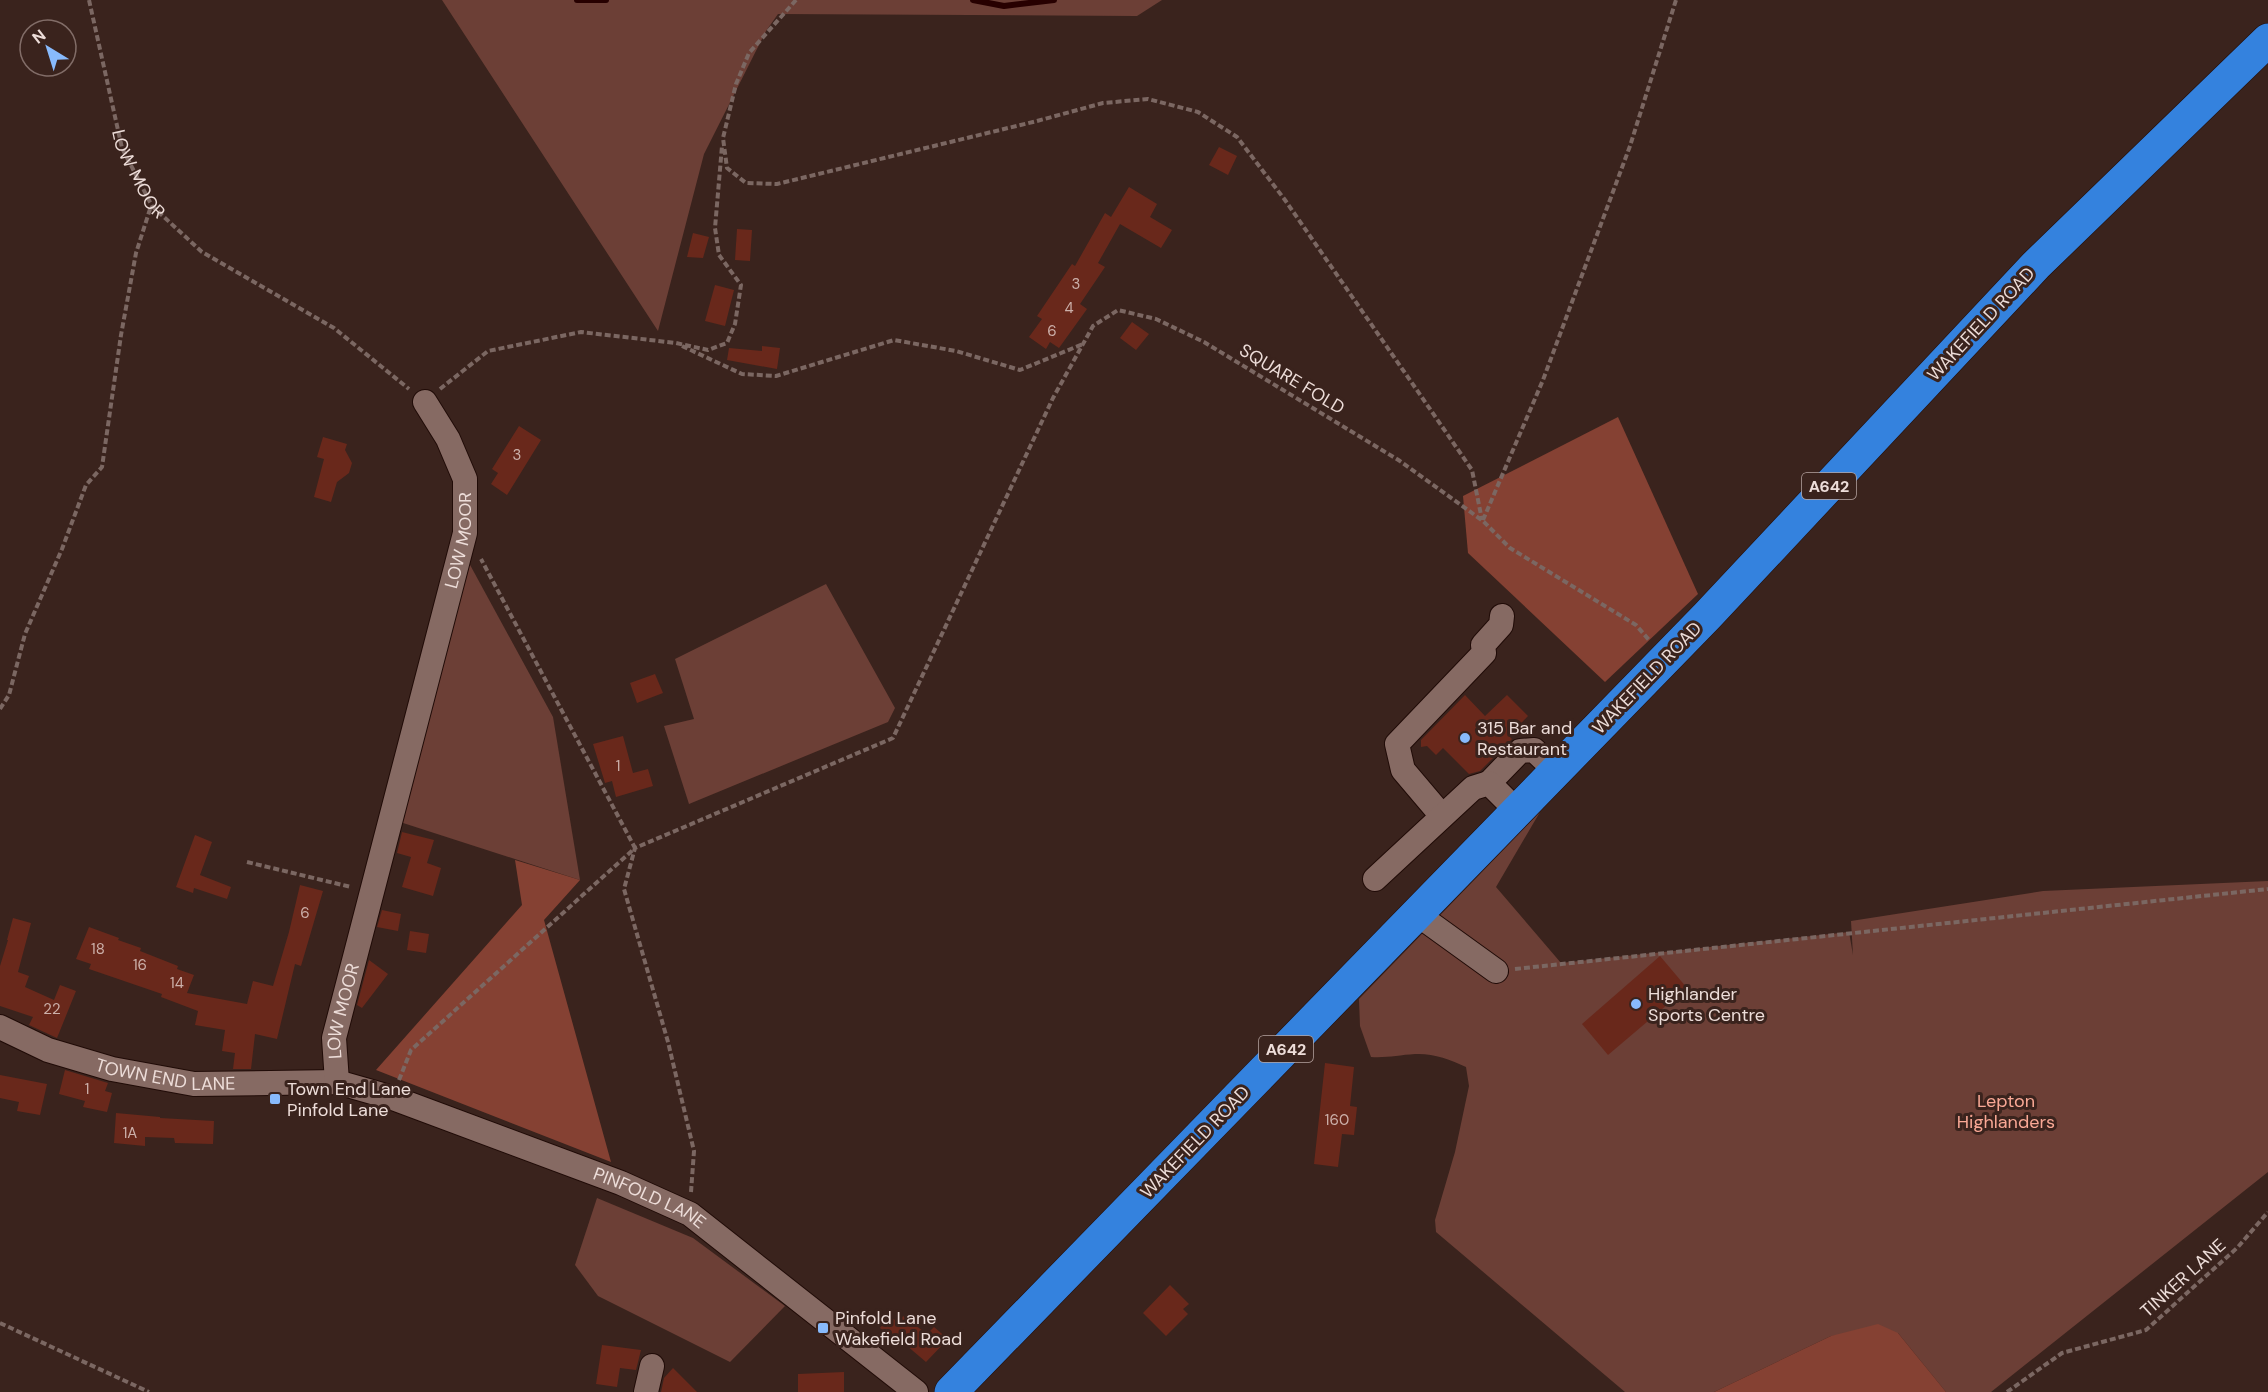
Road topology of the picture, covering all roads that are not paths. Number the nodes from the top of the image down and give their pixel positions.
1 (2268, 40) edge
2 (425, 402) road end
3 (1502, 616) dead end
4 (1557, 771) junction
5 (1489, 783) junction
6 (1517, 811) junction
7 (1442, 816) junction
8 (1375, 879) dead end
9 (1417, 914) junction
10 (1496, 971) road end
11 (0, 1027) edge
12 (338, 1082) junction
13 (652, 1366) dead end
14 (646, 1392) edge
15 (916, 1392) edge
16 (951, 1392) edge

1 - 4 highway, WAKEFIELD ROAD / A642
2 - 12 street, LOW MOOR
3 - 7 street
4 - 5 street
4 - 6 highway, WAKEFIELD ROAD / A642
5 - 6 street
5 - 7 street
6 - 9 highway, WAKEFIELD ROAD / A642
7 - 8 street
9 - 10 street
9 - 16 highway, WAKEFIELD ROAD / A642
11 - 12 street, TOWN END LANE
12 - 15 street, PINFOLD LANE
13 - 14 street

